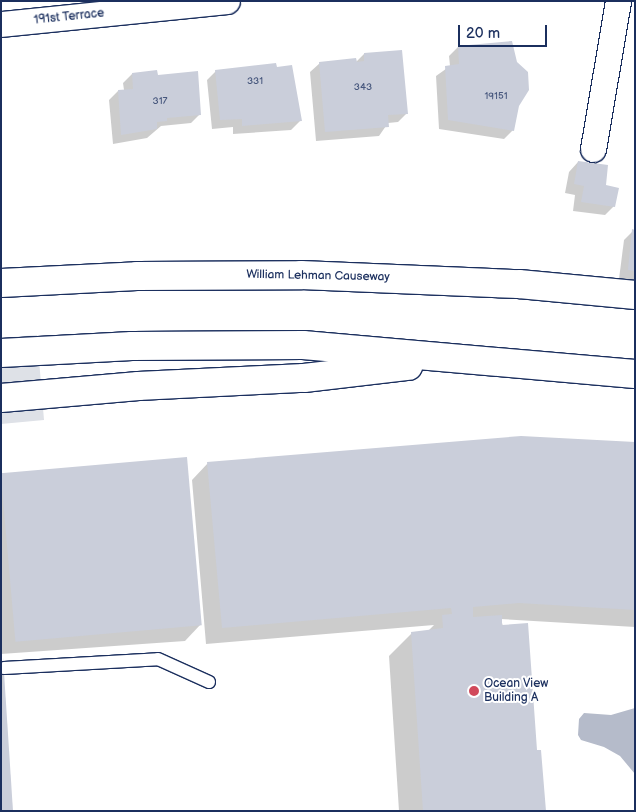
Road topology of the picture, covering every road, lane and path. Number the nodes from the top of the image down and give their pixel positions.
1 (227, 1) edge
2 (618, 1) edge
3 (1, 24) edge
4 (593, 149) dead end
5 (1, 283) edge
6 (635, 295) edge
7 (1, 353) edge
8 (469, 359) junction
9 (635, 374) edge
10 (1, 398) edge
11 (4, 668) dead end
12 (209, 682) dead end

1 - 3 street, 191st Terrace
2 - 4 street
5 - 6 highway, William Lehman Causeway
7 - 8 highway
8 - 9 highway
8 - 10 highway
11 - 12 lane

